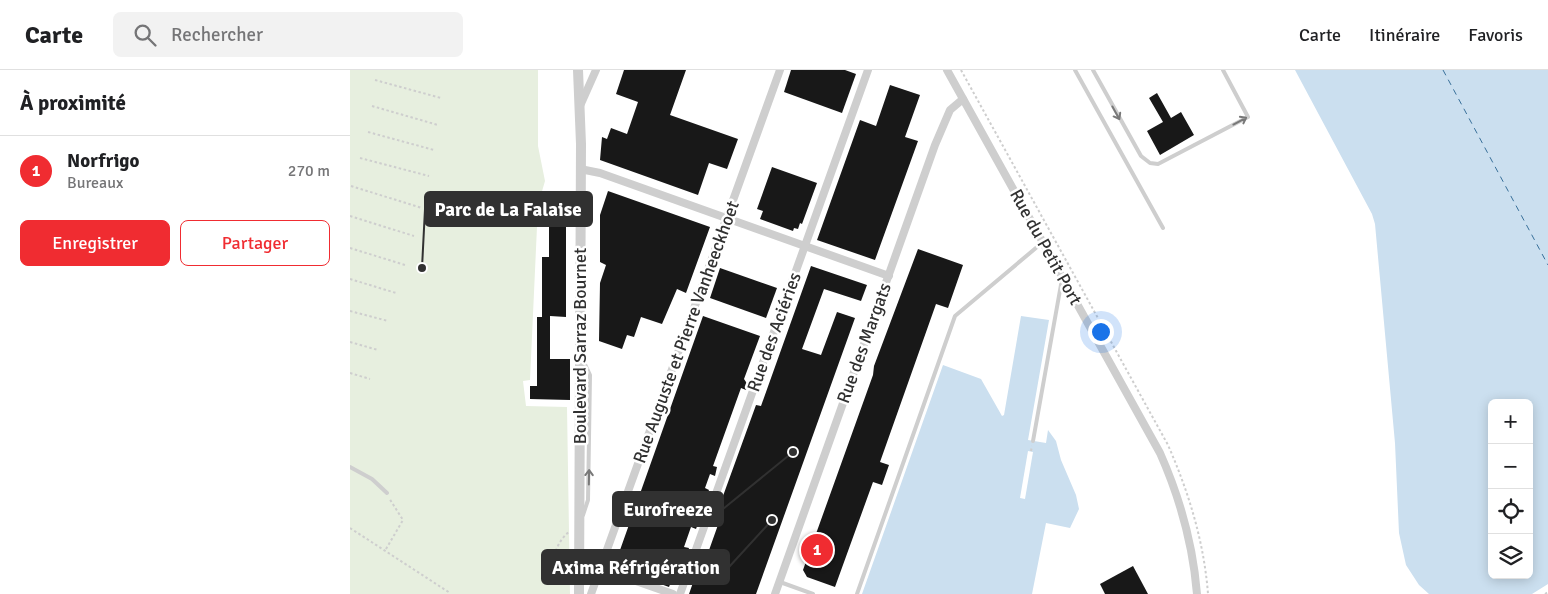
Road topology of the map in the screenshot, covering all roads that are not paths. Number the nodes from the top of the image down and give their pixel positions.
1 (578, 70) edge
2 (596, 70) edge
3 (780, 70) edge
4 (868, 70) edge
5 (947, 70) edge
6 (1074, 70) edge
7 (1092, 70) edge
8 (1222, 70) edge
9 (963, 99) junction
10 (580, 106) junction
11 (580, 169) junction
12 (727, 218) junction
13 (1163, 228) dead end
14 (1043, 242) junction
15 (805, 246) junction
16 (889, 276) junction
17 (1062, 277) junction
18 (1033, 441) dead end
19 (350, 467) edge
20 (387, 493) road end
21 (579, 561) junction
22 (601, 569) junction
23 (779, 582) junction
24 (579, 593) edge
25 (591, 594) edge
26 (673, 594) edge
27 (680, 594) edge
28 (775, 594) edge
29 (814, 594) edge
30 (857, 594) edge
31 (1197, 594) edge

1 - 10 street, Boulevard Sarraz Bournet
2 - 10 street
3 - 12 street, Rue Auguste et Pierre Vanheeckhoet
4 - 15 street, Rue des Aciéries
5 - 9 street, Rue du Petit Port
6 - 13 lane
7 -> 8 lane
9 - 14 street, Rue du Petit Port
9 - 16 street, Rue des Margats
10 - 11 street, Boulevard Sarraz Bournet
11 - 12 street
11 - 21 street, Boulevard Sarraz Bournet
12 - 15 street
12 - 22 street, Rue Auguste et Pierre Vanheeckhoet
14 - 17 street, Rue du Petit Port
14 - 30 lane
15 - 16 street
15 - 27 street, Rue des Aciéries
16 - 23 street, Rue des Margats
17 - 18 lane
17 - 31 street, Rue du Petit Port
19 - 20 lane
21 - 22 street
21 - 24 street, Boulevard Sarraz Bournet
22 - 25 street, Rue Auguste et Pierre Vanheeckhoet
22 - 26 street
23 - 28 street, Rue des Margats
23 - 29 lane

